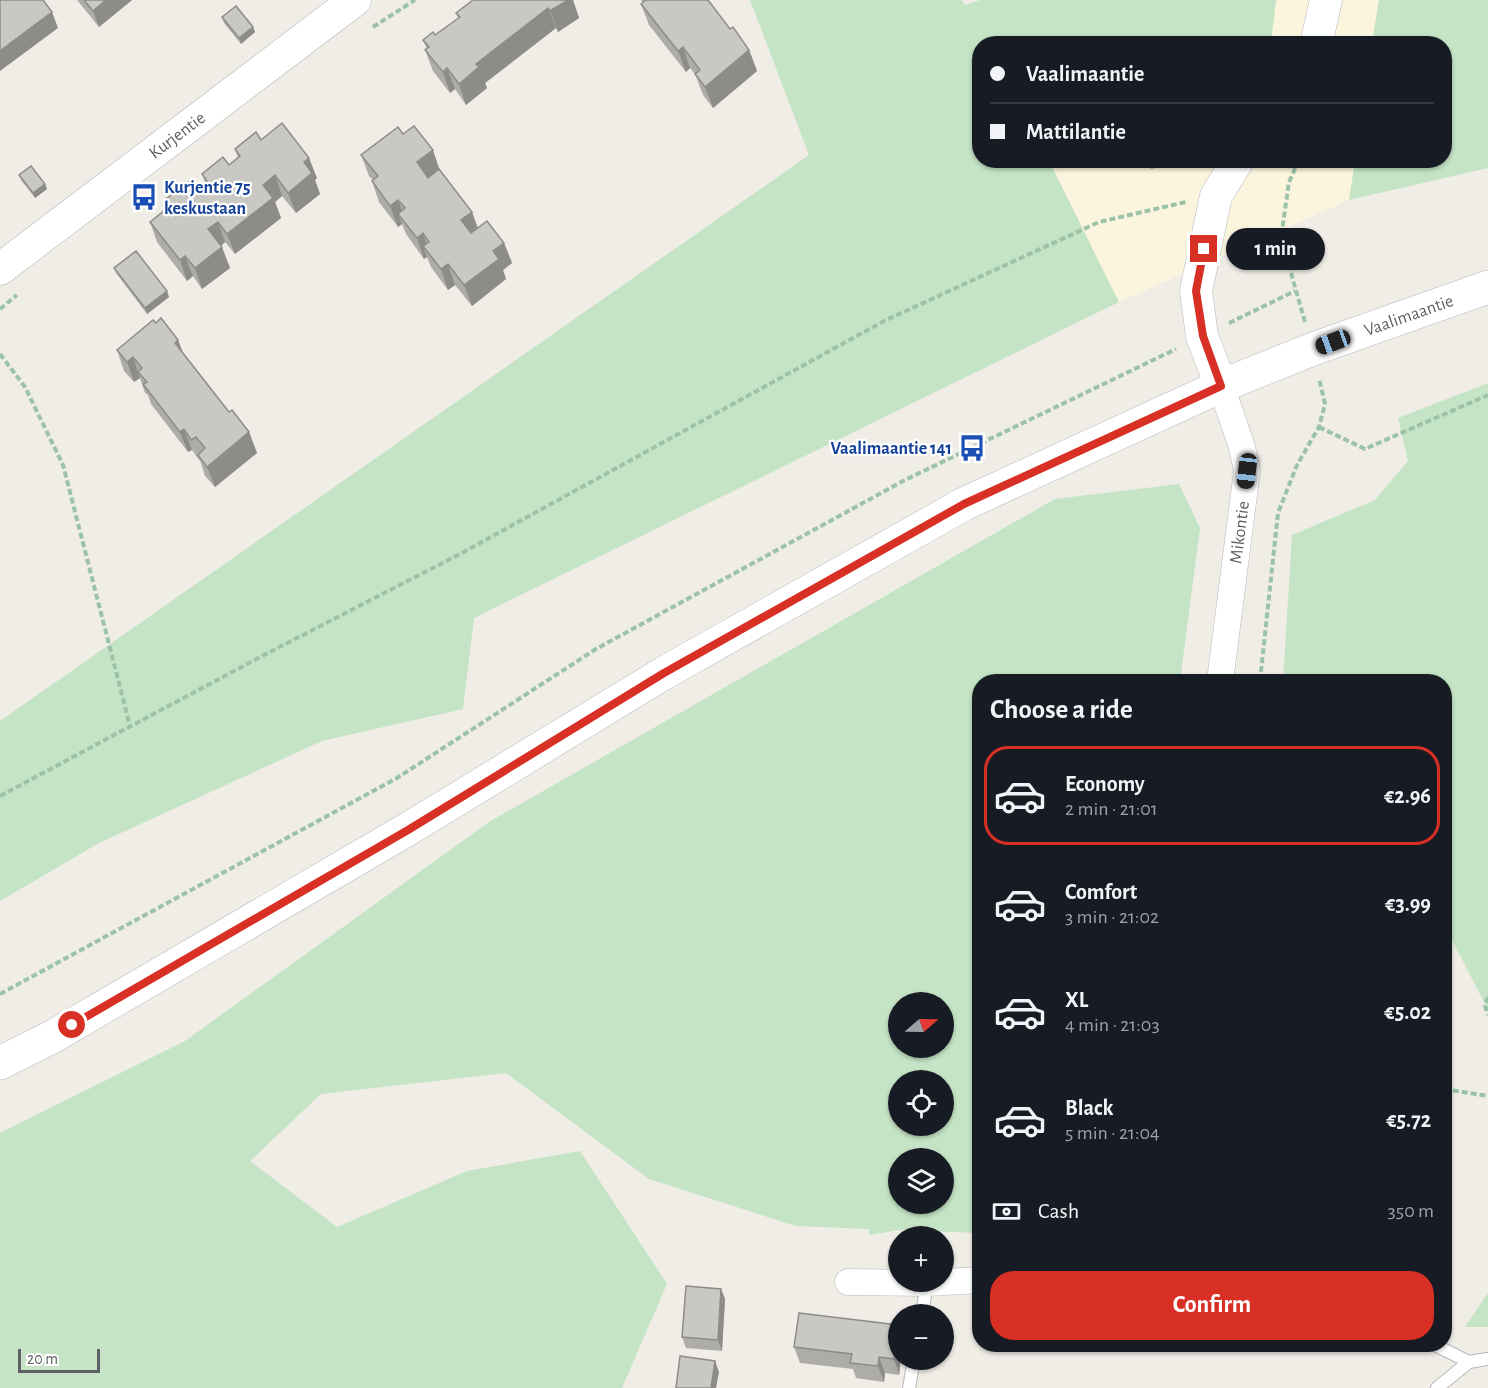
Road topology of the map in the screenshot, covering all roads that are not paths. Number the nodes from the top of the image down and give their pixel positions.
1 (355, 0) edge
2 (1326, 0) edge
3 (1318, 36) edge
4 (1233, 168) edge
5 (0, 269) edge
6 (1488, 287) edge
7 (1221, 386) junction
8 (1221, 674) edge
9 (0, 1063) edge
10 (972, 1280) edge
11 (954, 1281) edge
12 (848, 1282) dead end
13 (888, 1283) edge
14 (1449, 1352) edge
15 (1488, 1359) edge
16 (1469, 1362) junction
17 (912, 1370) edge
18 (909, 1388) edge
19 (1437, 1388) edge

1 - 5 street, Kurjentie
2 - 3 street
4 - 7 street
6 - 7 main road, Vaalimaantie
7 - 8 street, Mikontie
7 - 9 main road, Vaalimaantie
10 - 11 street
12 - 13 street
14 - 16 lane
15 - 16 lane
16 - 19 lane
17 - 18 lane

